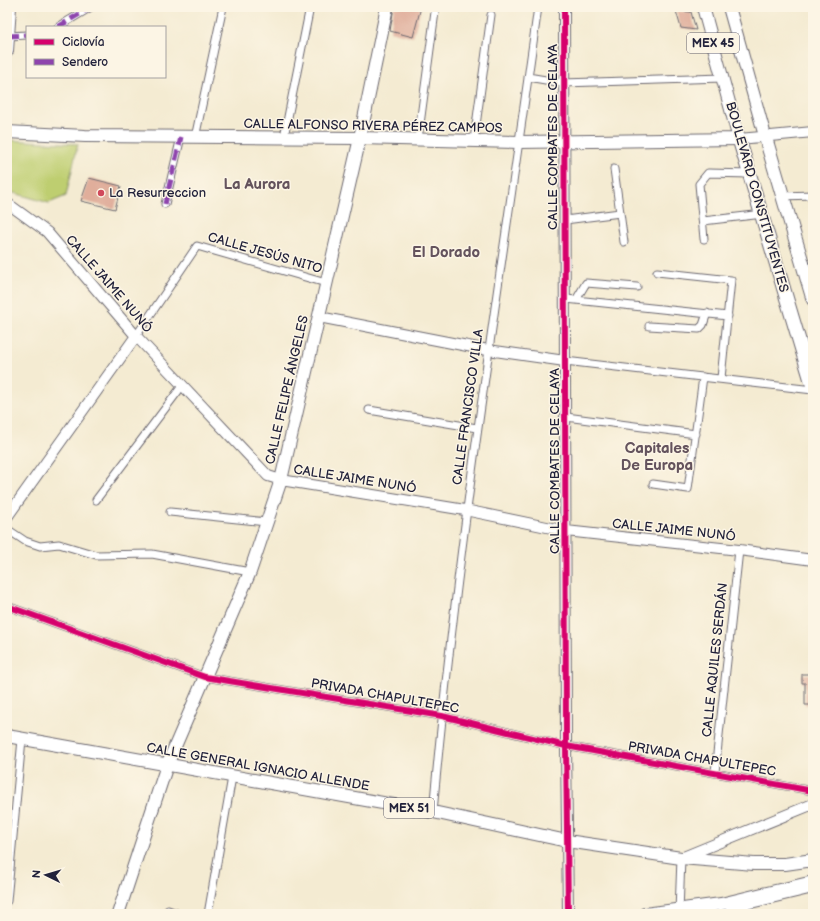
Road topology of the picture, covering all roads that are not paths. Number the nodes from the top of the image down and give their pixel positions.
1 (10, 7) edge
2 (91, 7) edge
3 (223, 7) edge
4 (310, 7) edge
5 (386, 7) edge
6 (538, 7) edge
7 (564, 7) edge
8 (703, 7) edge
9 (729, 7) edge
10 (435, 12) dead end
11 (492, 15) dead end
12 (60, 26) edge
13 (26, 35) edge
14 (8, 36) junction
15 (7, 51) edge
16 (528, 77) junction
17 (723, 78) junction
18 (563, 83) junction
19 (7, 132) edge
20 (813, 132) edge
21 (765, 136) junction
22 (181, 137) junction
23 (284, 137) junction
24 (195, 138) junction
25 (360, 138) junction
26 (418, 139) junction
27 (739, 139) junction
28 (474, 140) junction
29 (519, 142) junction
30 (564, 142) junction
31 (614, 169) dead end
32 (750, 174) junction
33 (813, 195) edge
34 (782, 196) junction
35 (7, 203) edge
36 (165, 204) dead end
37 (620, 214) junction
38 (762, 214) junction
39 (565, 220) junction
40 (703, 221) junction
41 (704, 239) dead end
42 (624, 242) dead end
43 (657, 272) dead end
44 (810, 281) edge
45 (326, 283) junction
46 (637, 287) dead end
47 (571, 299) junction
48 (813, 299) edge
49 (707, 314) junction
50 (728, 316) junction
51 (319, 318) junction
52 (650, 326) dead end
53 (136, 336) junction
54 (488, 350) junction
55 (565, 360) junction
56 (703, 377) junction
57 (721, 378) junction
58 (182, 386) junction
59 (813, 387) edge
60 (813, 390) edge
61 (369, 410) dead end
62 (566, 417) junction
63 (477, 428) junction
64 (696, 434) junction
65 (281, 480) junction
66 (653, 484) dead end
67 (96, 500) dead end
68 (465, 510) junction
69 (170, 512) dead end
70 (7, 517) edge
71 (266, 522) junction
72 (7, 529) edge
73 (566, 531) junction
74 (739, 550) junction
75 (813, 560) edge
76 (250, 572) junction
77 (7, 606) edge
78 (205, 676) junction
79 (442, 716) junction
80 (7, 736) edge
81 (22, 739) junction
82 (566, 746) junction
83 (167, 765) junction
84 (715, 772) junction
85 (232, 777) junction
86 (813, 791) edge
87 (813, 804) edge
88 (433, 812) junction
89 (568, 841) junction
90 (680, 858) junction
91 (813, 860) edge
92 (813, 882) edge
93 (813, 888) edge
94 (7, 901) edge
95 (721, 904) junction
96 (168, 910) dead end
97 (679, 912) edge
98 (118, 914) edge
99 (179, 914) edge
100 (208, 914) edge
101 (472, 914) edge
102 (475, 914) edge
103 (568, 914) edge
104 (645, 914) edge

1 - 14 main road
2 - 12 street
3 - 24 street
4 - 23 street
5 - 25 main road, CALLE FELIPE ÁNGELES
6 - 16 street, CALLE FRANCISCO VILLA
7 - 18 street, CALLE COMBATES DE CELAYA
8 - 17 main road, BOULEVARD CONSTITUYENTES / MEX 45
9 - 21 main road, BOULEVARD CONSTITUYENTES / MEX 45
10 - 26 street
11 - 28 street
13 - 14 street
14 - 15 main road
16 - 18 street
16 - 29 street, CALLE FRANCISCO VILLA
17 - 18 street
17 - 27 main road, BOULEVARD CONSTITUYENTES / MEX 45
18 - 30 street, CALLE COMBATES DE CELAYA
19 - 22 main road, CALLE ALFONSO RIVERA PÉREZ CAMPOS
20 - 21 street
21 - 27 street
21 - 34 highway, BOULEVARD CONSTITUYENTES / MEX 45
22 - 24 main road, CALLE ALFONSO RIVERA PÉREZ CAMPOS
22 - 36 street
23 - 24 main road, CALLE ALFONSO RIVERA PÉREZ CAMPOS
23 - 25 main road, CALLE ALFONSO RIVERA PÉREZ CAMPOS
25 - 26 main road, CALLE ALFONSO RIVERA PÉREZ CAMPOS
25 - 45 main road, CALLE FELIPE ÁNGELES
26 - 28 main road, CALLE ALFONSO RIVERA PÉREZ CAMPOS
27 - 30 main road, CALLE ALFONSO RIVERA PÉREZ CAMPOS
27 - 32 highway, BOULEVARD CONSTITUYENTES / MEX 45
28 - 29 main road, CALLE ALFONSO RIVERA PÉREZ CAMPOS
29 - 30 main road, CALLE ALFONSO RIVERA PÉREZ CAMPOS
29 - 54 street, CALLE FRANCISCO VILLA
30 - 39 street, CALLE COMBATES DE CELAYA
31 - 37 street
32 - 38 highway, BOULEVARD CONSTITUYENTES / MEX 45
32 - 40 street
33 - 34 street
34 - 44 highway, BOULEVARD CONSTITUYENTES / MEX 45
35 - 53 street, CALLE JAIME NUNÓ
37 - 39 street
37 - 42 street
38 - 40 street
38 - 59 highway, BOULEVARD CONSTITUYENTES / MEX 45
39 - 47 street, CALLE COMBATES DE CELAYA
40 - 41 street
43 - 50 street
44 - 48 highway, BOULEVARD CONSTITUYENTES / MEX 45
45 - 51 main road, CALLE FELIPE ÁNGELES
45 - 53 street, CALLE JESÚS NITO
46 - 47 street
47 - 49 street
47 - 55 street, CALLE COMBATES DE CELAYA
49 - 50 street
49 - 52 street
50 - 57 street
51 - 54 street
51 - 65 main road, CALLE FELIPE ÁNGELES
53 - 58 street, CALLE JAIME NUNÓ
53 - 70 street
54 - 55 street
54 - 63 street, CALLE FRANCISCO VILLA
55 - 56 street
55 - 62 street, CALLE COMBATES DE CELAYA
56 - 57 street
56 - 64 street
57 - 60 street
58 - 65 street, CALLE JAIME NUNÓ
58 - 67 street
61 - 63 street
62 - 64 street
62 - 73 street, CALLE COMBATES DE CELAYA
63 - 68 street, CALLE FRANCISCO VILLA
64 - 66 street
65 - 68 street, CALLE JAIME NUNÓ
65 - 71 main road, CALLE FELIPE ÁNGELES
68 - 73 street, CALLE JAIME NUNÓ
68 - 79 street, CALLE FRANCISCO VILLA
69 - 71 street
71 - 76 main road, CALLE FELIPE ÁNGELES
72 - 76 street
73 - 74 street, CALLE JAIME NUNÓ
73 - 82 street, CALLE COMBATES DE CELAYA
74 - 75 street, CALLE JAIME NUNÓ
74 - 84 street, CALLE AQUILES SERDÁN
76 - 78 main road, CALLE FELIPE ÁNGELES
77 - 78 street, PRIVADA CHAPULTEPEC
78 - 79 street, PRIVADA CHAPULTEPEC
78 - 83 main road, CALLE FELIPE ÁNGELES
79 - 82 street, PRIVADA CHAPULTEPEC
79 - 88 street, CALLE FRANCISCO VILLA
80 - 81 main road, CALLE GENERAL IGNACIO ALLENDE / MEX 51
81 - 83 main road, CALLE GENERAL IGNACIO ALLENDE / MEX 51
81 - 94 street
82 - 84 street, PRIVADA CHAPULTEPEC
82 - 89 street, CALLE COMBATES DE CELAYA
83 - 85 main road, CALLE GENERAL IGNACIO ALLENDE / MEX 51
83 - 98 main road, CALLE FELIPE ÁNGELES
84 - 86 street, PRIVADA CHAPULTEPEC
85 - 88 main road, CALLE GENERAL IGNACIO ALLENDE / MEX 51
85 - 100 street
87 - 90 street
88 - 89 main road, CALLE GENERAL IGNACIO ALLENDE / MEX 51
89 - 90 main road, CALLE GENERAL IGNACIO ALLENDE / MEX 51
89 - 103 street, CALLE COMBATES DE CELAYA
90 - 91 main road, CALLE GENERAL IGNACIO ALLENDE / MEX 51
90 - 97 street
92 - 95 main road
93 - 95 street
95 - 97 main road
96 - 99 street
97 - 104 main road
101 - 102 street

